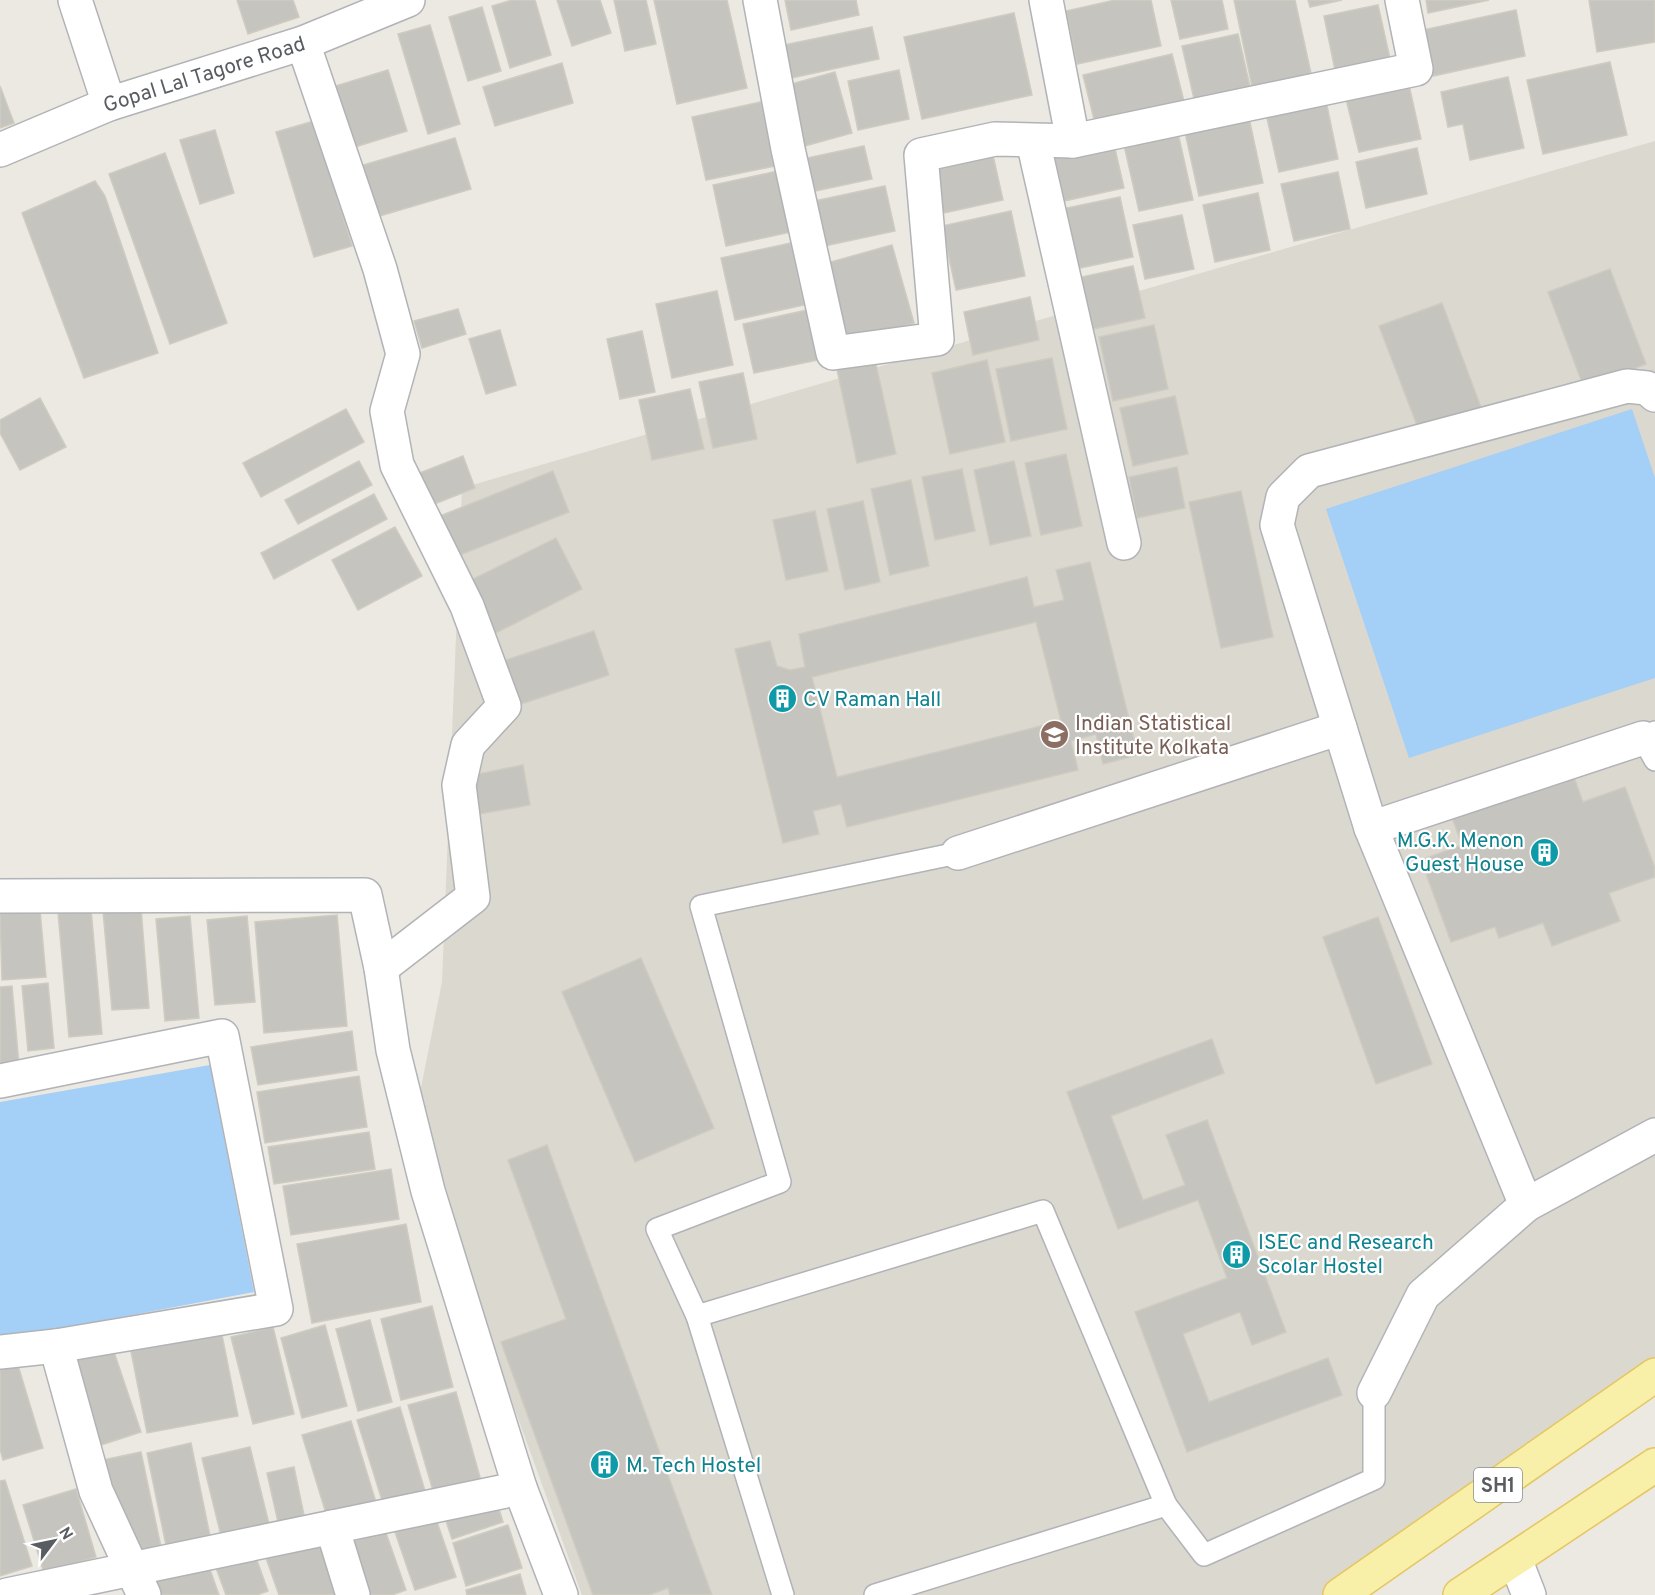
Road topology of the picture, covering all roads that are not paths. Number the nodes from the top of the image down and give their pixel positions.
1 (75, 0) edge
2 (408, 0) edge
3 (760, 0) edge
4 (1046, 0) edge
5 (1402, 0) edge
6 (303, 43) junction
7 (109, 104) junction
8 (1033, 141) junction
9 (1073, 141) junction
10 (0, 150) edge
11 (1655, 395) edge
12 (1124, 543) dead end
13 (1340, 728) junction
14 (1651, 743) edge
15 (1371, 828) junction
16 (958, 853) joint
17 (0, 896) edge
18 (381, 968) junction
19 (0, 1081) edge
20 (1655, 1135) edge
21 (1526, 1205) junction
22 (697, 1316) junction
23 (56, 1346) junction
24 (0, 1352) edge
25 (1655, 1375) edge
26 (1374, 1393) joint
27 (1655, 1465) edge
28 (520, 1488) junction
29 (1166, 1505) junction
30 (332, 1527) junction
31 (1515, 1559) junction
32 (139, 1582) edge
33 (7, 1595) edge
34 (353, 1595) edge
35 (561, 1595) edge
36 (783, 1595) edge
37 (875, 1595) edge
38 (1340, 1595) edge
39 (1460, 1595) edge
40 (1529, 1595) edge

1 - 7 street
2 - 6 street, Gopal Lal Tagore Road
3 - 8 street
4 - 9 street
5 - 9 street
6 - 7 street, Gopal Lal Tagore Road
6 - 18 street
7 - 10 street, Gopal Lal Tagore Road
8 - 9 street
8 - 12 street
11 - 13 street
13 - 15 street
13 - 16 street
14 - 15 street
15 - 21 street
16 - 22 lane
17 - 18 street
18 - 28 street
19 - 23 street
20 - 21 street
21 - 26 street
22 - 29 lane
22 - 36 lane
23 - 24 street
23 - 32 street
25 - 38 main road, SH1
26 - 29 lane
27 - 31 main road
28 - 30 street
28 - 35 street
29 - 37 lane
30 - 32 street
30 - 34 street
31 - 39 main road
31 - 40 street
32 - 33 street

